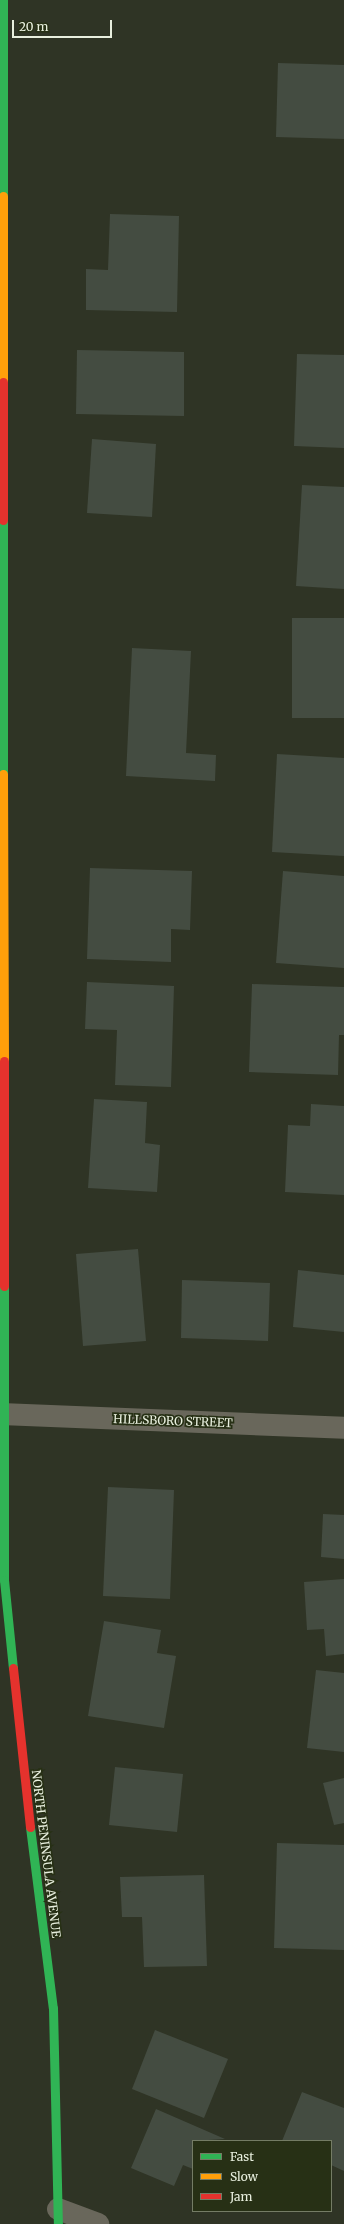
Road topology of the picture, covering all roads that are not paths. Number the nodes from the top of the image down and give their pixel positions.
1 (3, 0) edge
2 (1, 1414) junction
3 (344, 1428) edge
4 (58, 2216) edge
5 (98, 2224) edge

1 - 2 street, NORTH PENINSULA AVENUE
2 - 3 street, HILLSBORO STREET
2 - 4 street, NORTH PENINSULA AVENUE
4 - 5 street

